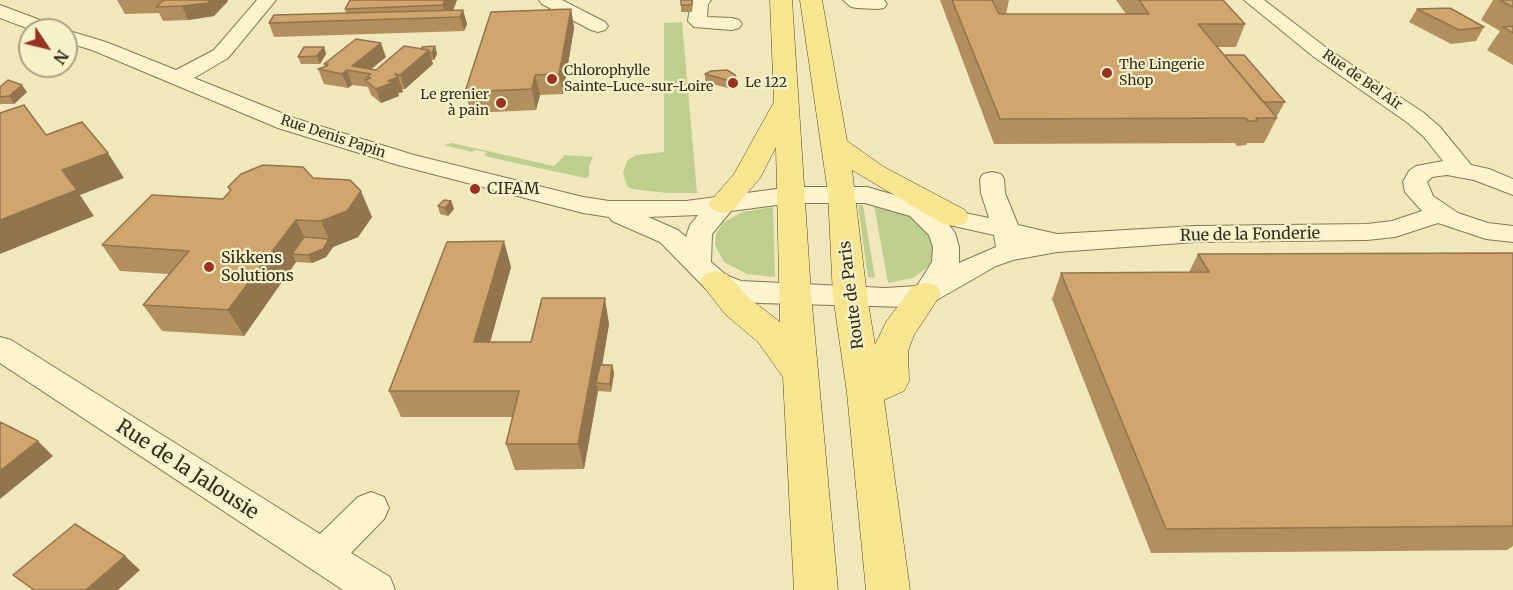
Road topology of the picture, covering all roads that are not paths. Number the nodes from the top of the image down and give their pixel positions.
1 (267, 0) edge
2 (548, 0) edge
3 (702, 0) edge
4 (781, 0) edge
5 (811, 0) edge
6 (852, 0) edge
7 (1253, 0) edge
8 (883, 2) edge
9 (732, 24) dead end
10 (598, 26) dead end
11 (78, 40) edge
12 (178, 78) junction
13 (786, 103) junction
14 (835, 145) junction
15 (1461, 170) junction
16 (992, 179) dead end
17 (1513, 188) edge
18 (842, 193) junction
19 (792, 195) junction
20 (723, 204) junction
21 (609, 209) junction
22 (917, 209) junction
23 (1440, 214) junction
24 (954, 217) junction
25 (1513, 234) edge
26 (1007, 241) junction
27 (707, 272) junction
28 (795, 294) junction
29 (925, 294) junction
30 (850, 296) junction
31 (0, 348) edge
32 (800, 374) junction
33 (865, 393) junction
34 (371, 508) dead end
35 (323, 556) junction
36 (376, 590) edge
37 (816, 590) edge
38 (888, 590) edge

1 - 12 street
2 - 10 street
3 - 9 street
4 - 13 main road
5 - 14 main road, Route de Paris
6 - 8 street
7 - 15 street, Rue de Bel Air
11 - 12 street, Rue Denis Papin
12 - 21 street, Rue Denis Papin
13 - 19 main road
13 - 20 main road
14 - 18 main road, Route de Paris
14 - 24 main road
15 - 17 street
15 - 23 street
16 - 26 street
18 - 19 street
18 - 22 street
18 - 30 main road, Route de Paris
19 - 20 street
19 - 28 main road
20 - 21 street
20 - 27 street
21 - 27 street
22 - 24 street
22 - 29 street
23 - 25 street
23 - 26 street, Rue de la Fonderie
24 - 26 street
26 - 29 street
27 - 28 street
27 - 32 main road
28 - 30 street
28 - 32 main road
29 - 30 street
29 - 33 main road
30 - 33 main road, Route de Paris
31 - 35 street, Rue de la Jalousie
32 - 37 main road
33 - 38 main road, Route de Paris
34 - 35 street
35 - 36 street, Rue de la Jalousie

